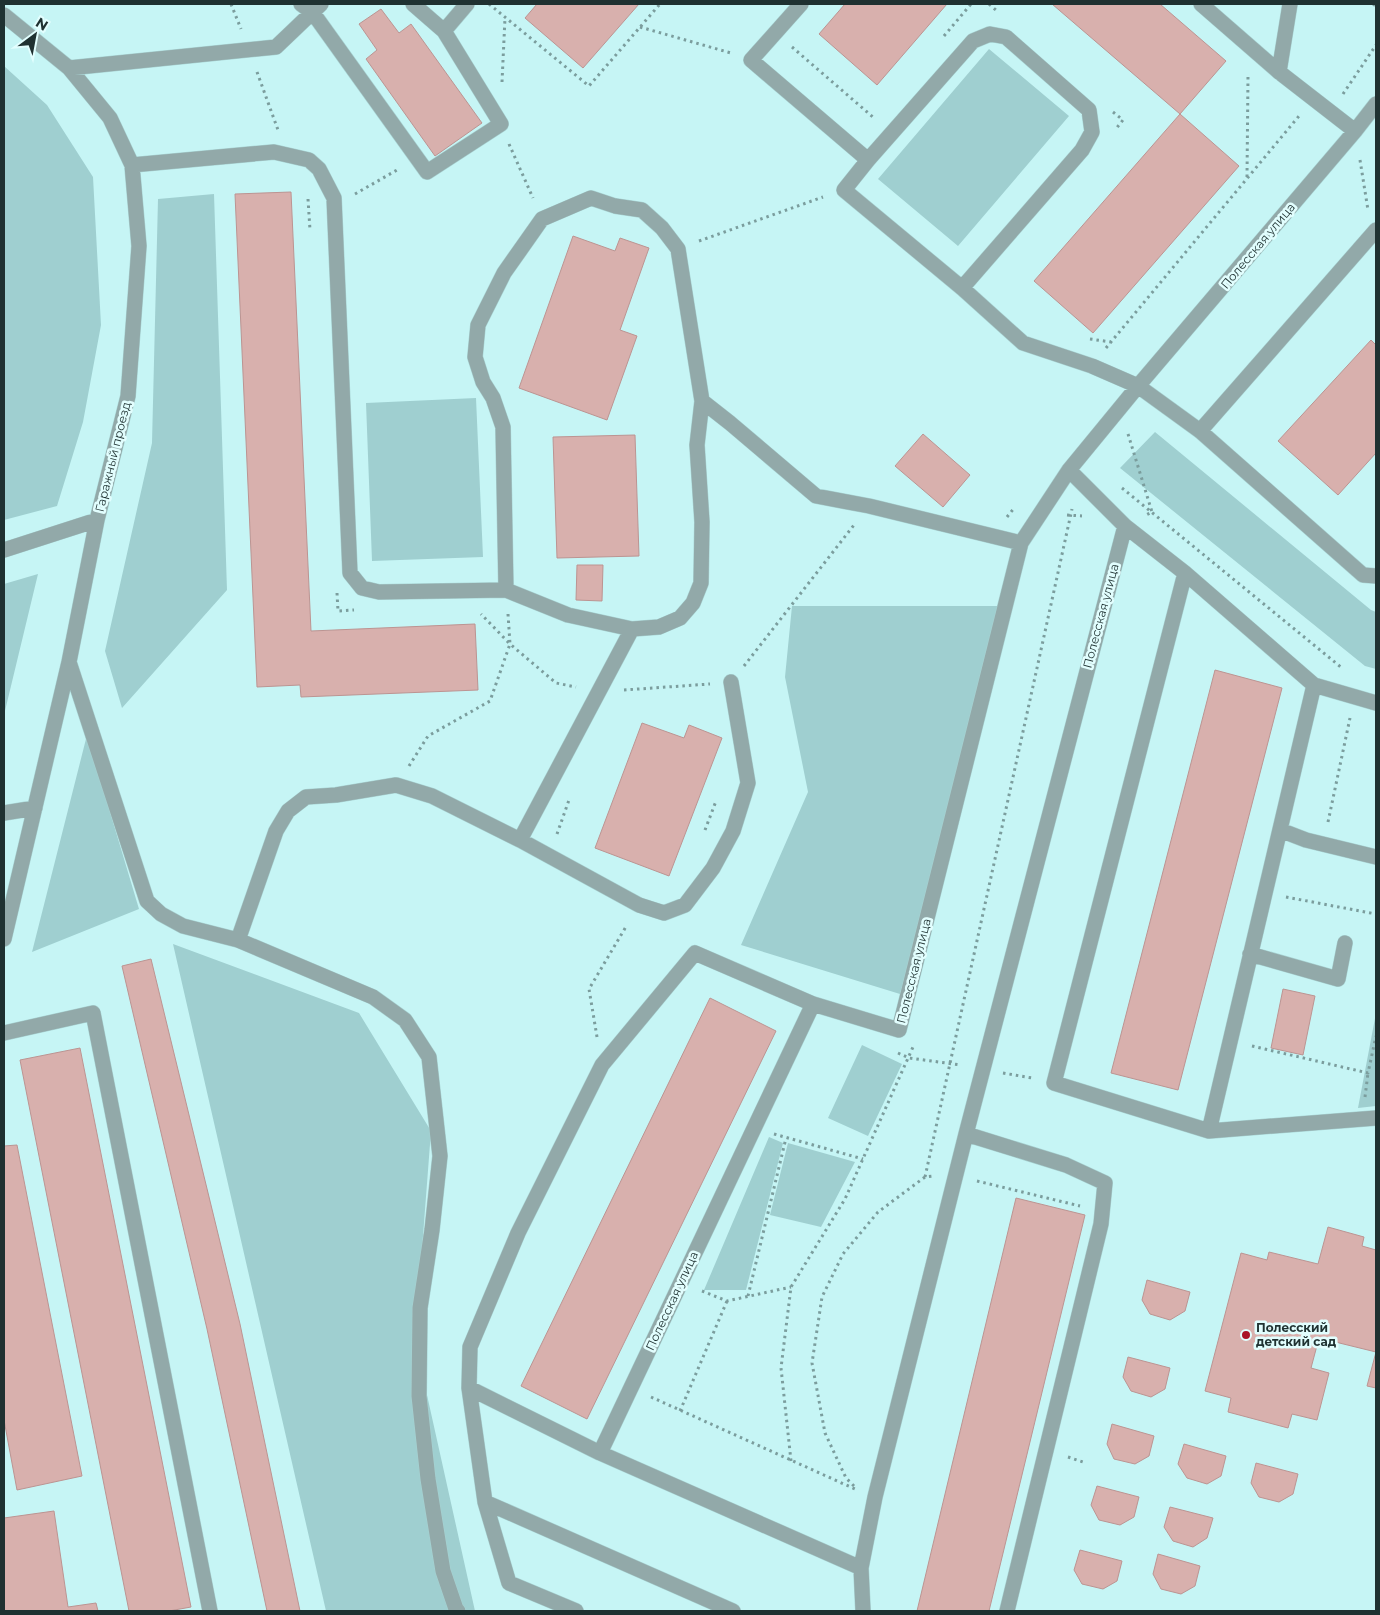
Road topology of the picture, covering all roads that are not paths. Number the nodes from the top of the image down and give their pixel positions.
1 (301, 4) edge
2 (413, 4) edge
3 (467, 4) edge
4 (801, 4) edge
5 (1201, 4) edge
6 (1290, 4) edge
7 (317, 9) edge
8 (4, 16) edge
9 (444, 31) junction
10 (69, 68) junction
11 (1279, 72) junction
12 (1376, 104) edge
13 (1355, 131) junction
14 (868, 160) junction
15 (132, 165) junction
16 (1374, 232) edge
17 (962, 288) junction
18 (1138, 386) junction
19 (702, 401) junction
20 (1200, 431) junction
21 (1074, 475) junction
22 (97, 520) junction
23 (1125, 526) junction
24 (1021, 542) junction
25 (4, 550) edge
26 (1185, 573) junction
27 (1376, 576) edge
28 (506, 590) junction
29 (632, 629) junction
30 (69, 662) junction
31 (731, 682) road end
32 (1314, 686) junction
33 (1376, 703) edge
34 (35, 808) junction
35 (4, 813) edge
36 (1280, 830) junction
37 (520, 840) junction
38 (1376, 857) edge
39 (4, 939) edge
40 (238, 940) junction
41 (1345, 943) dead end
42 (1250, 954) junction
43 (813, 1004) junction
44 (4, 1033) edge
45 (1376, 1118) edge
46 (1209, 1131) junction
47 (966, 1134) junction
48 (469, 1388) junction
49 (600, 1453) junction
50 (485, 1502) junction
51 (861, 1568) junction
52 (210, 1611) edge
53 (458, 1611) edge
54 (576, 1611) edge
55 (733, 1611) edge
56 (862, 1611) edge
57 (1006, 1611) edge

1 - 7 street
2 - 9 street
3 - 9 street
4 - 14 street
5 - 11 street
6 - 11 street
7 - 9 street
7 - 10 street
8 - 10 street, Гаражный проезд
10 - 15 street, Гаражный проезд
11 - 13 street
12 - 13 street, Полесская улица
13 - 18 street, Полесская улица
14 - 17 street
14 - 17 street
15 - 22 street, Гаражный проезд
15 - 28 street
16 - 20 street
17 - 18 street
18 - 20 street
18 - 21 street, Полесская улица
19 - 24 street
19 - 28 street
19 - 29 street
20 - 27 street
21 - 23 street
21 - 24 street, Полесская улица
22 - 25 street
22 - 30 street, Гаражный проезд
23 - 26 street
23 - 47 street, Полесская улица
24 - 43 street, Полесская улица
26 - 32 street
26 - 46 street
28 - 29 street
29 - 37 street
30 - 34 street, Гаражный проезд
30 - 40 street
31 - 37 street
32 - 33 street
32 - 36 street
34 - 35 street
34 - 39 street, Гаражный проезд
36 - 38 street
36 - 42 street
37 - 40 street
40 - 53 street
41 - 42 street
42 - 46 street
43 - 48 street
43 - 49 street, Полесская улица
44 - 52 street
45 - 46 street
47 - 51 street, Полесская улица
47 - 57 street
48 - 49 street
48 - 50 street
49 - 51 street
50 - 54 street
50 - 55 street
51 - 56 street, Полесская улица

